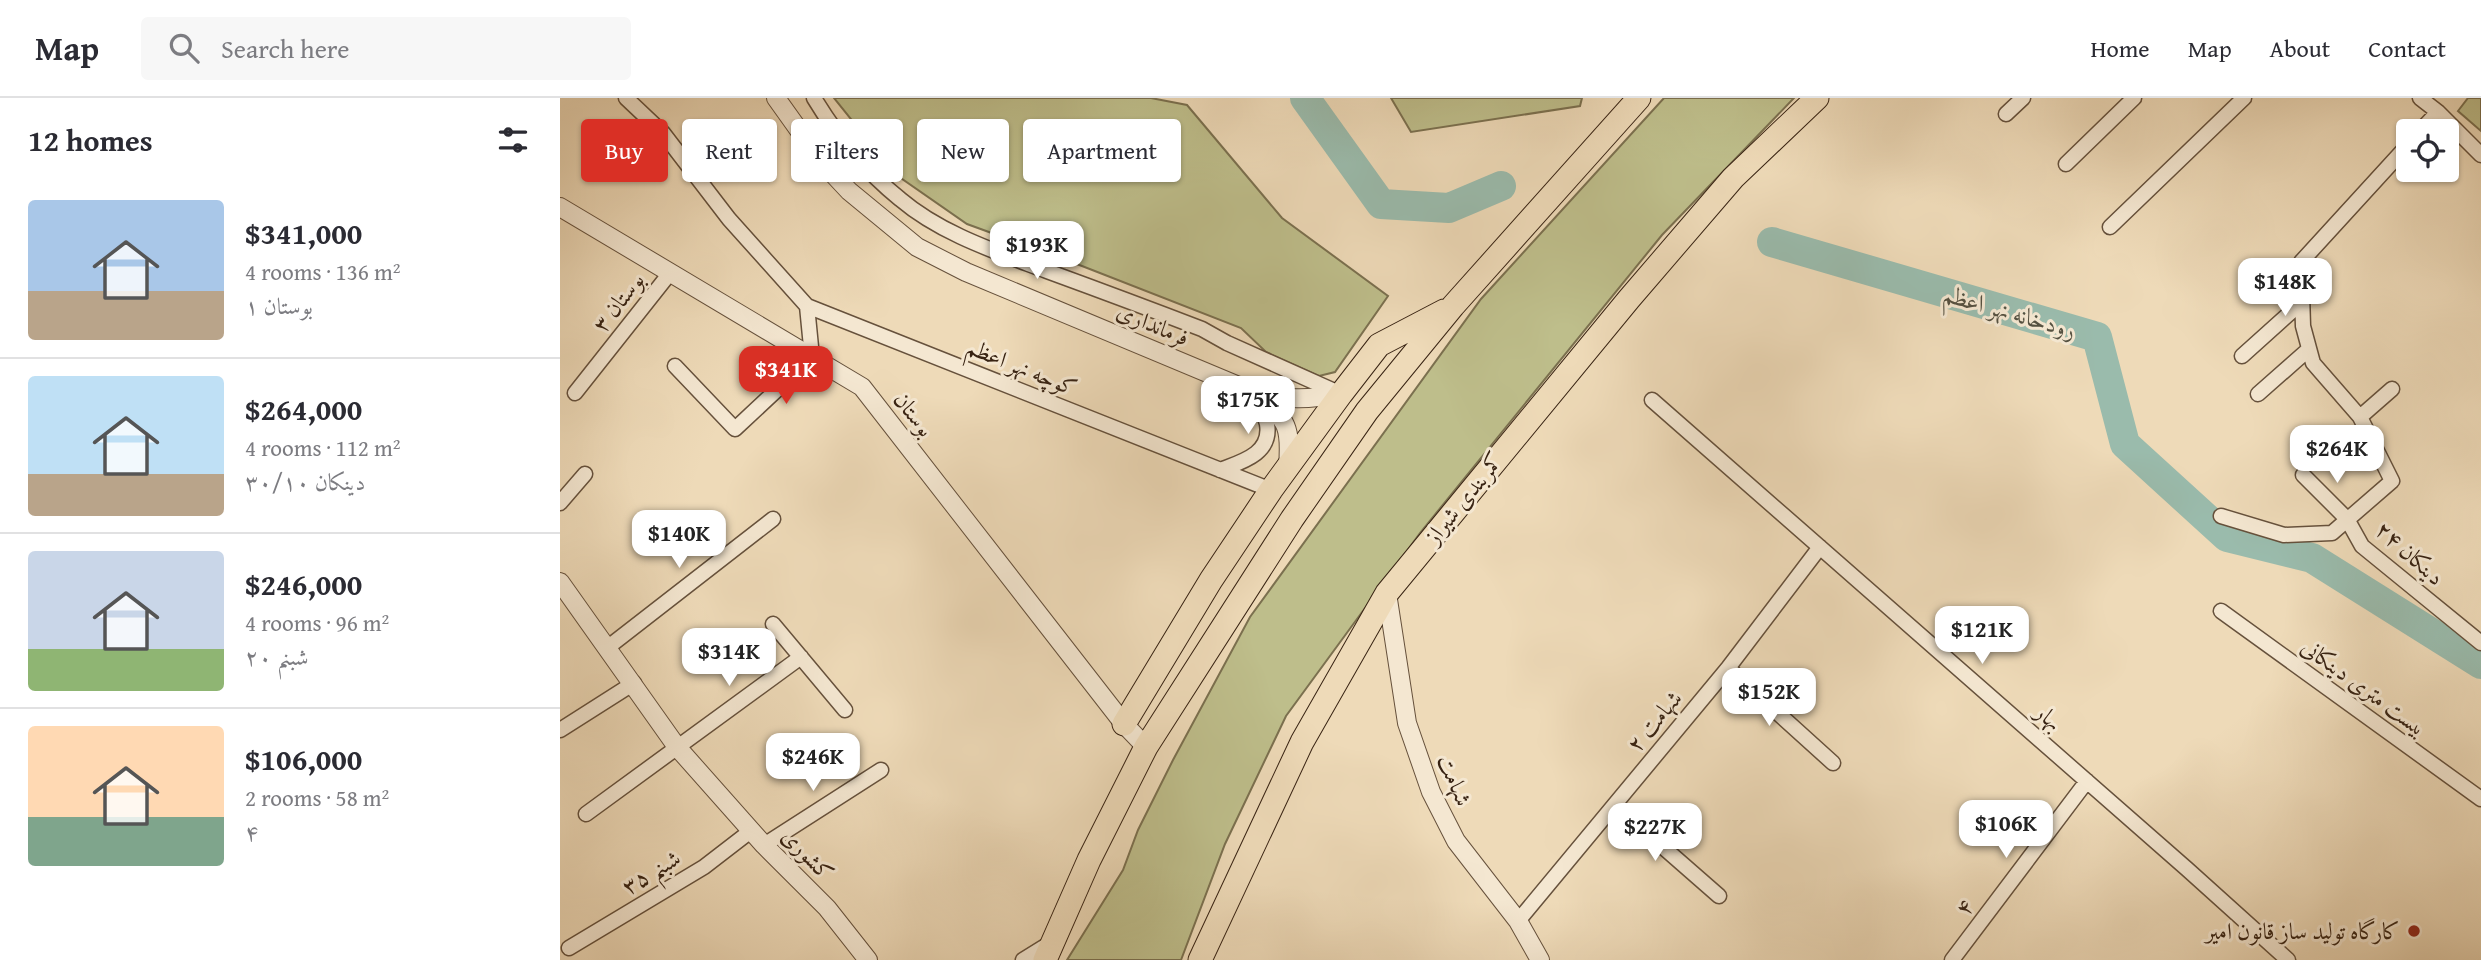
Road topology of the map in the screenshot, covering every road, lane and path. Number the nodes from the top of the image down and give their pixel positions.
1 (626, 98) edge
2 (776, 98) edge
3 (814, 98) edge
4 (1639, 98) edge
5 (1817, 98) edge
6 (2023, 98) edge
7 (2134, 98) edge
8 (2244, 98) edge
9 (2420, 98) edge
10 (2438, 112) junction
11 (2006, 114) dead end
12 (2431, 119) edge
13 (2481, 155) edge
14 (2396, 158) edge
15 (2066, 164) dead end
16 (560, 208) edge
17 (2110, 227) dead end
18 (670, 273) junction
19 (2302, 302) junction
20 (807, 306) junction
21 (1453, 306) junction
22 (2309, 349) junction
23 (2242, 356) dead end
24 (812, 357) junction
25 (675, 366) dead end
26 (2392, 389) dead end
27 (575, 393) dead end
28 (1253, 393) junction
29 (1341, 394) junction
30 (2258, 394) dead end
31 (1652, 400) dead end
32 (2360, 417) junction
33 (1288, 466) junction
34 (1220, 470) junction
35 (585, 474) dead end
36 (2302, 475) dead end
37 (1270, 490) junction
38 (560, 503) edge
39 (2221, 516) dead end
40 (773, 519) dead end
41 (2347, 519) junction
42 (1820, 547) junction
43 (560, 582) edge
44 (1387, 593) junction
45 (2221, 611) dead end
46 (773, 624) dead end
47 (2481, 643) edge
48 (607, 648) junction
49 (801, 657) junction
50 (1728, 667) junction
51 (634, 683) junction
52 (845, 710) dead end
53 (1124, 724) junction
54 (560, 730) edge
55 (677, 747) junction
56 (1146, 747) junction
57 (1833, 763) dead end
58 (881, 769) dead end
59 (2087, 781) junction
60 (2481, 799) edge
61 (1615, 804) junction
62 (586, 814) dead end
63 (752, 830) junction
64 (764, 845) junction
65 (1719, 896) dead end
66 (1518, 921) junction
67 (569, 948) dead end
68 (1049, 951) edge
69 (868, 960) edge
70 (1023, 960) edge
71 (1200, 960) edge
72 (1540, 960) edge
73 (1952, 960) edge
74 (2288, 960) edge

1 - 20 street
2 - 28 street, فرمانداری
3 - 29 street
4 - 21 highway
5 - 44 highway, کمربندی شیراز
6 - 11 street
7 - 15 street
8 - 17 street
9 - 10 street
10 - 12 street
10 - 13 street
14 - 19 street
16 - 18 street, بوستان
18 - 24 street, بوستان
18 - 27 street, ۳ بوستان
19 - 22 street
19 - 23 street
20 - 24 street
20 - 34 street, کوچه نهر اعظم
21 - 29 highway
21 - 56 highway
22 - 30 street
22 - 32 street
24 - 25 street
24 - 53 street, بوستان
26 - 32 street
28 - 29 street, فرمانداری
28 - 33 street, فرمانداری
28 - 34 street
29 - 33 highway
31 - 42 street, بهار
32 - 41 street
33 - 37 highway
34 - 37 street, کوچه نهر اعظم
35 - 38 street
36 - 41 street, ۲۴ دینکان
37 - 53 highway
39 - 41 street
40 - 48 street
41 - 47 street, ۲۴ دینکان
42 - 50 street, ۲ شهامت
42 - 59 street, بهار
43 - 48 street, کشوری
44 - 66 street, شهامت
44 - 71 highway, کمربندی شیراز
45 - 60 street, بیست متری دینکانی
46 - 49 street
48 - 51 street, کشوری
49 - 52 street
49 - 55 street
50 - 57 street
50 - 61 street, ۲ شهامت
51 - 54 street
51 - 55 street, کشوری
53 - 56 street, بوستان
55 - 62 street
55 - 63 street, کشوری
56 - 68 highway
58 - 64 street
59 - 73 street, ۴
59 - 74 street, بهار
61 - 65 street
61 - 66 street, ۲ شهامت
63 - 64 street, کشوری
63 - 67 street, ۳۵ شبنم
64 - 69 street, کشوری
66 - 72 street, شهامت
68 - 70 street

